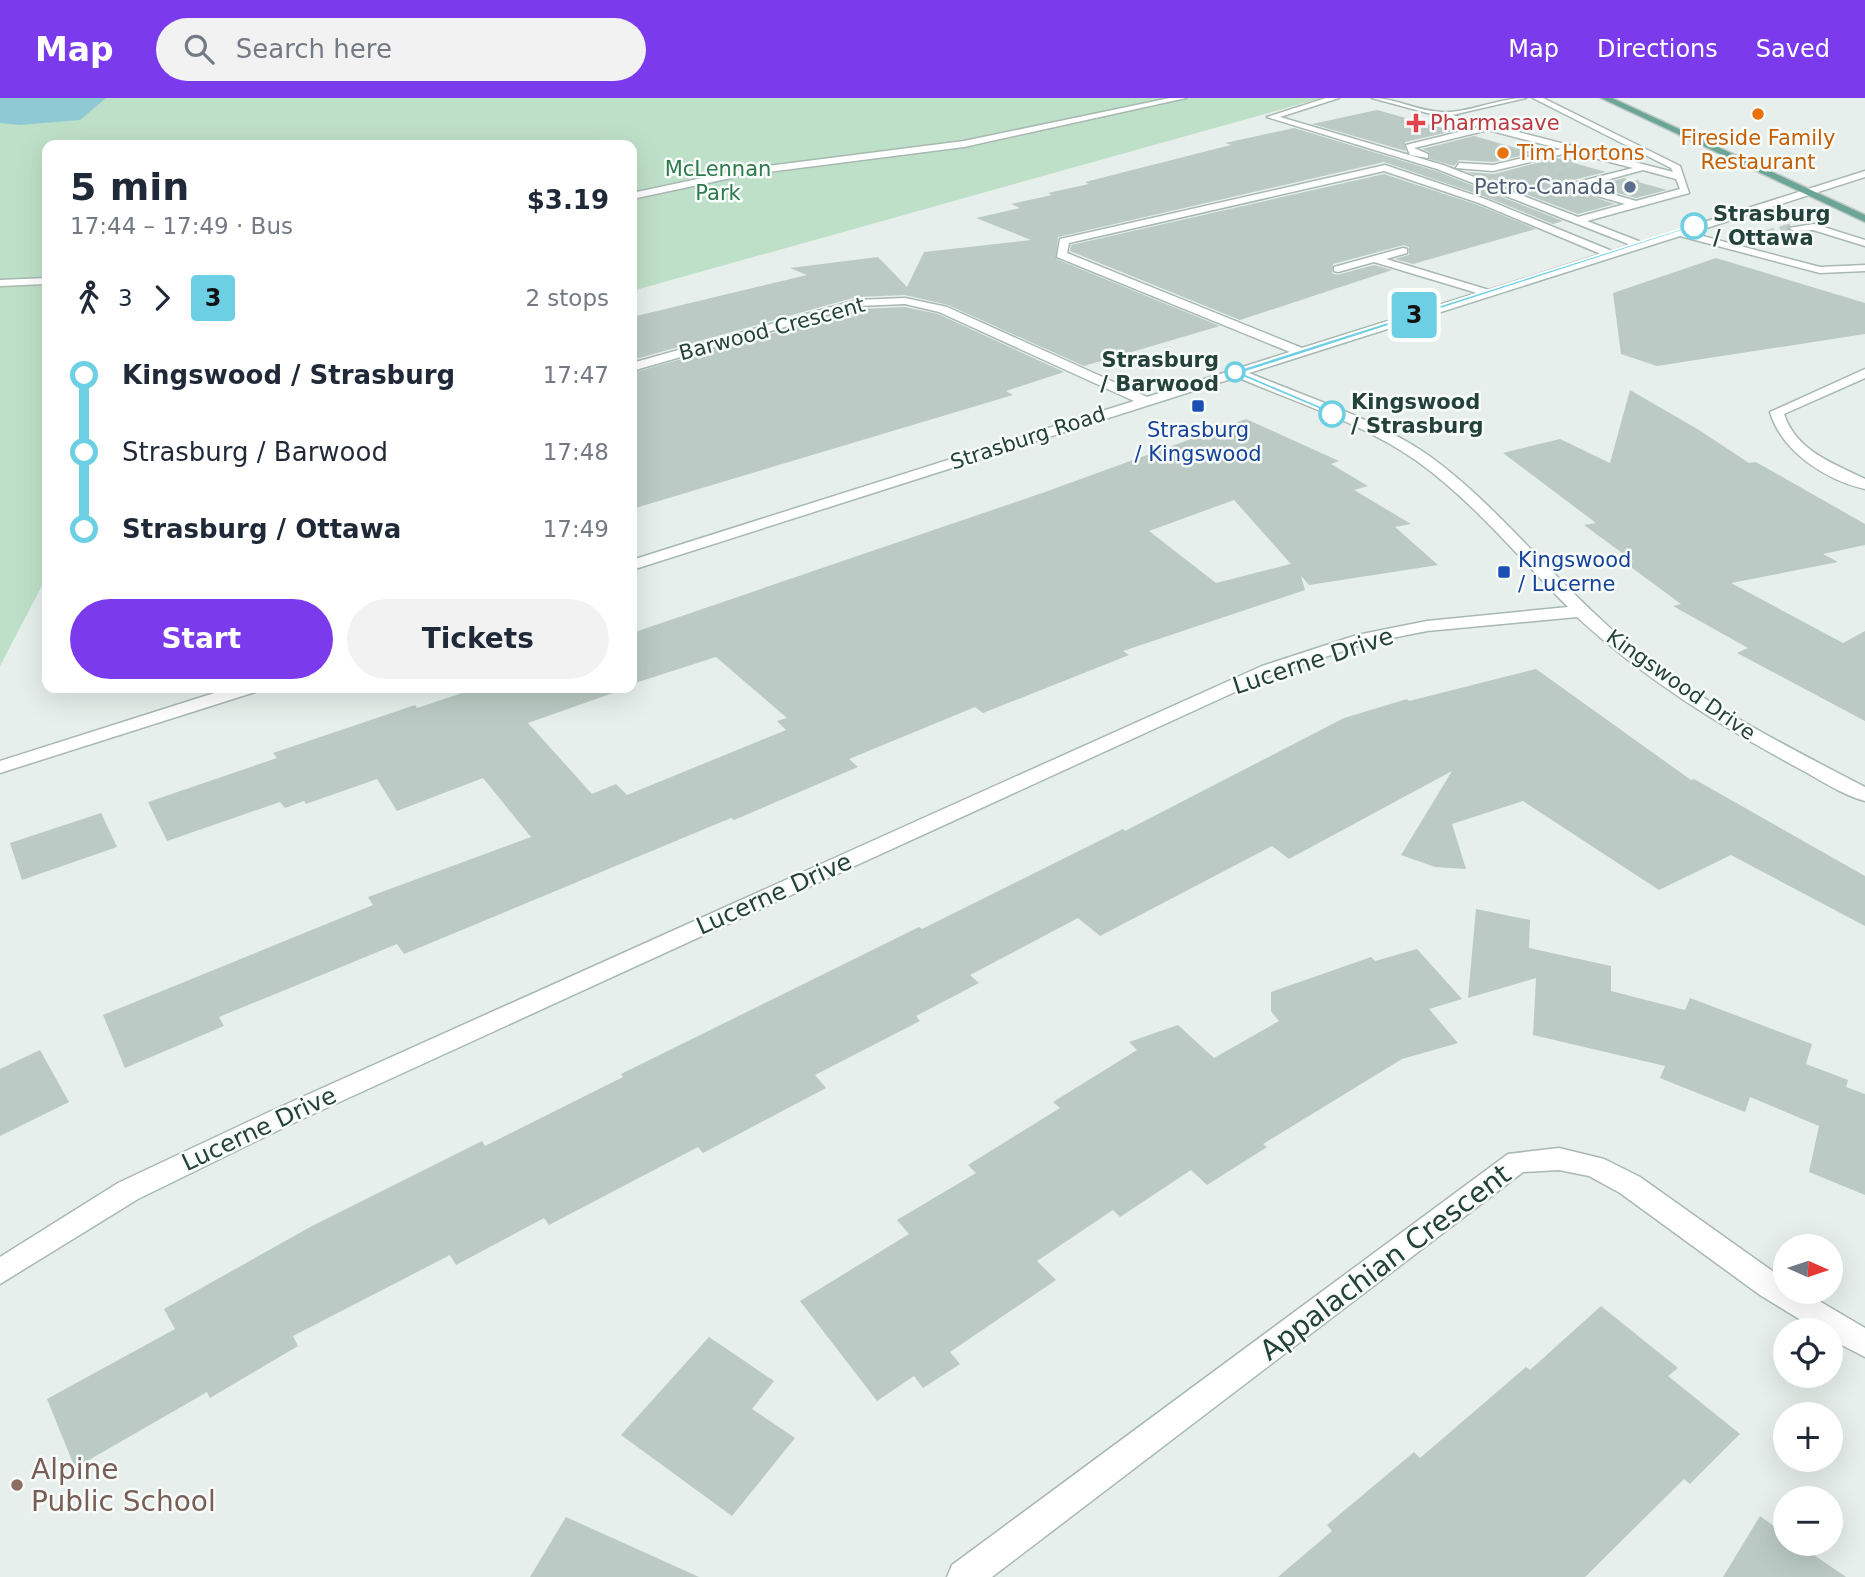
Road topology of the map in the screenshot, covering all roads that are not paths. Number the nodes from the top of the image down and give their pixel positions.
1 (1182, 98) edge
2 (1335, 98) edge
3 (1376, 98) edge
4 (1461, 98) edge
5 (1522, 98) edge
6 (1537, 98) edge
7 (1605, 98) edge
8 (1617, 98) edge
9 (1488, 105) junction
10 (1440, 115) junction
11 (1489, 128) junction
12 (1571, 150) junction
13 (1585, 153) junction
14 (1756, 156) dead end
15 (1598, 157) junction
16 (1573, 163) tunnel mouth
17 (1641, 169) junction
18 (1865, 174) edge
19 (1675, 176) junction
20 (1657, 180) tunnel mouth
21 (1810, 180) dead end
22 (1822, 186) junction
23 (1618, 190) tunnel mouth
24 (1804, 192) junction
25 (637, 195) edge
26 (1604, 195) junction
27 (1560, 202) dead end
28 (1581, 202) dead end
29 (1637, 204) junction
30 (1865, 206) edge
31 (1865, 219) edge
32 (1578, 220) junction
33 (1794, 228) tunnel mouth
34 (1675, 232) junction
35 (1748, 241) tunnel mouth
36 (1865, 243) edge
37 (1638, 244) junction
38 (1736, 247) junction
39 (1403, 251) dead end
40 (1865, 251) edge
41 (1608, 253) junction
42 (1374, 259) junction
43 (1865, 267) edge
44 (1338, 269) dead end
45 (42, 281) edge
46 (0, 284) edge
47 (1485, 292) junction
48 (1300, 352) junction
49 (637, 366) edge
50 (1235, 372) junction
51 (1865, 373) edge
52 (1144, 401) junction
53 (1865, 485) edge
54 (637, 563) edge
55 (1582, 611) junction
56 (231, 693) edge
57 (0, 767) edge
58 (1865, 796) edge
59 (0, 1272) edge
60 (1865, 1344) edge
61 (964, 1577) edge

1 - 25 street
2 - 32 street
3 - 10 street
4 - 9 street
5 - 9 street
6 - 19 street
7 - 24 main road
8 - 14 main road
9 - 10 street
10 - 11 street
11 - 12 street
11 - 12 street
12 - 13 street
13 - 15 street
13 - 27 street
15 - 16 street
15 - 17 street
17 - 19 street
17 - 26 street
18 - 22 street, Strasburg Road
19 - 20 street
19 - 29 street
21 - 22 main road
22 - 24 street, Strasburg Road
22 - 30 main road
23 - 26 street
24 - 31 main road
24 - 34 street, Strasburg Road
26 - 28 street
26 - 29 street
29 - 32 street
32 - 37 street
33 - 36 street
34 - 37 street, Strasburg Road
34 - 38 street
35 - 38 street
37 - 41 street, Strasburg Road
38 - 43 street
39 - 42 street
40 - 43 street
41 - 47 street, Strasburg Road
41 - 48 street
42 - 44 street
42 - 47 street
45 - 46 street
47 - 48 street, Strasburg Road
48 - 50 street, Strasburg Road
49 - 52 street, Barwood Crescent
50 - 52 street, Strasburg Road
50 - 55 street, Kingswood Drive
51 - 53 street
52 - 54 street, Strasburg Road
55 - 58 street, Kingswood Drive
55 - 59 street, Lucerne Drive
56 - 57 street
60 - 61 street, Appalachian Crescent

